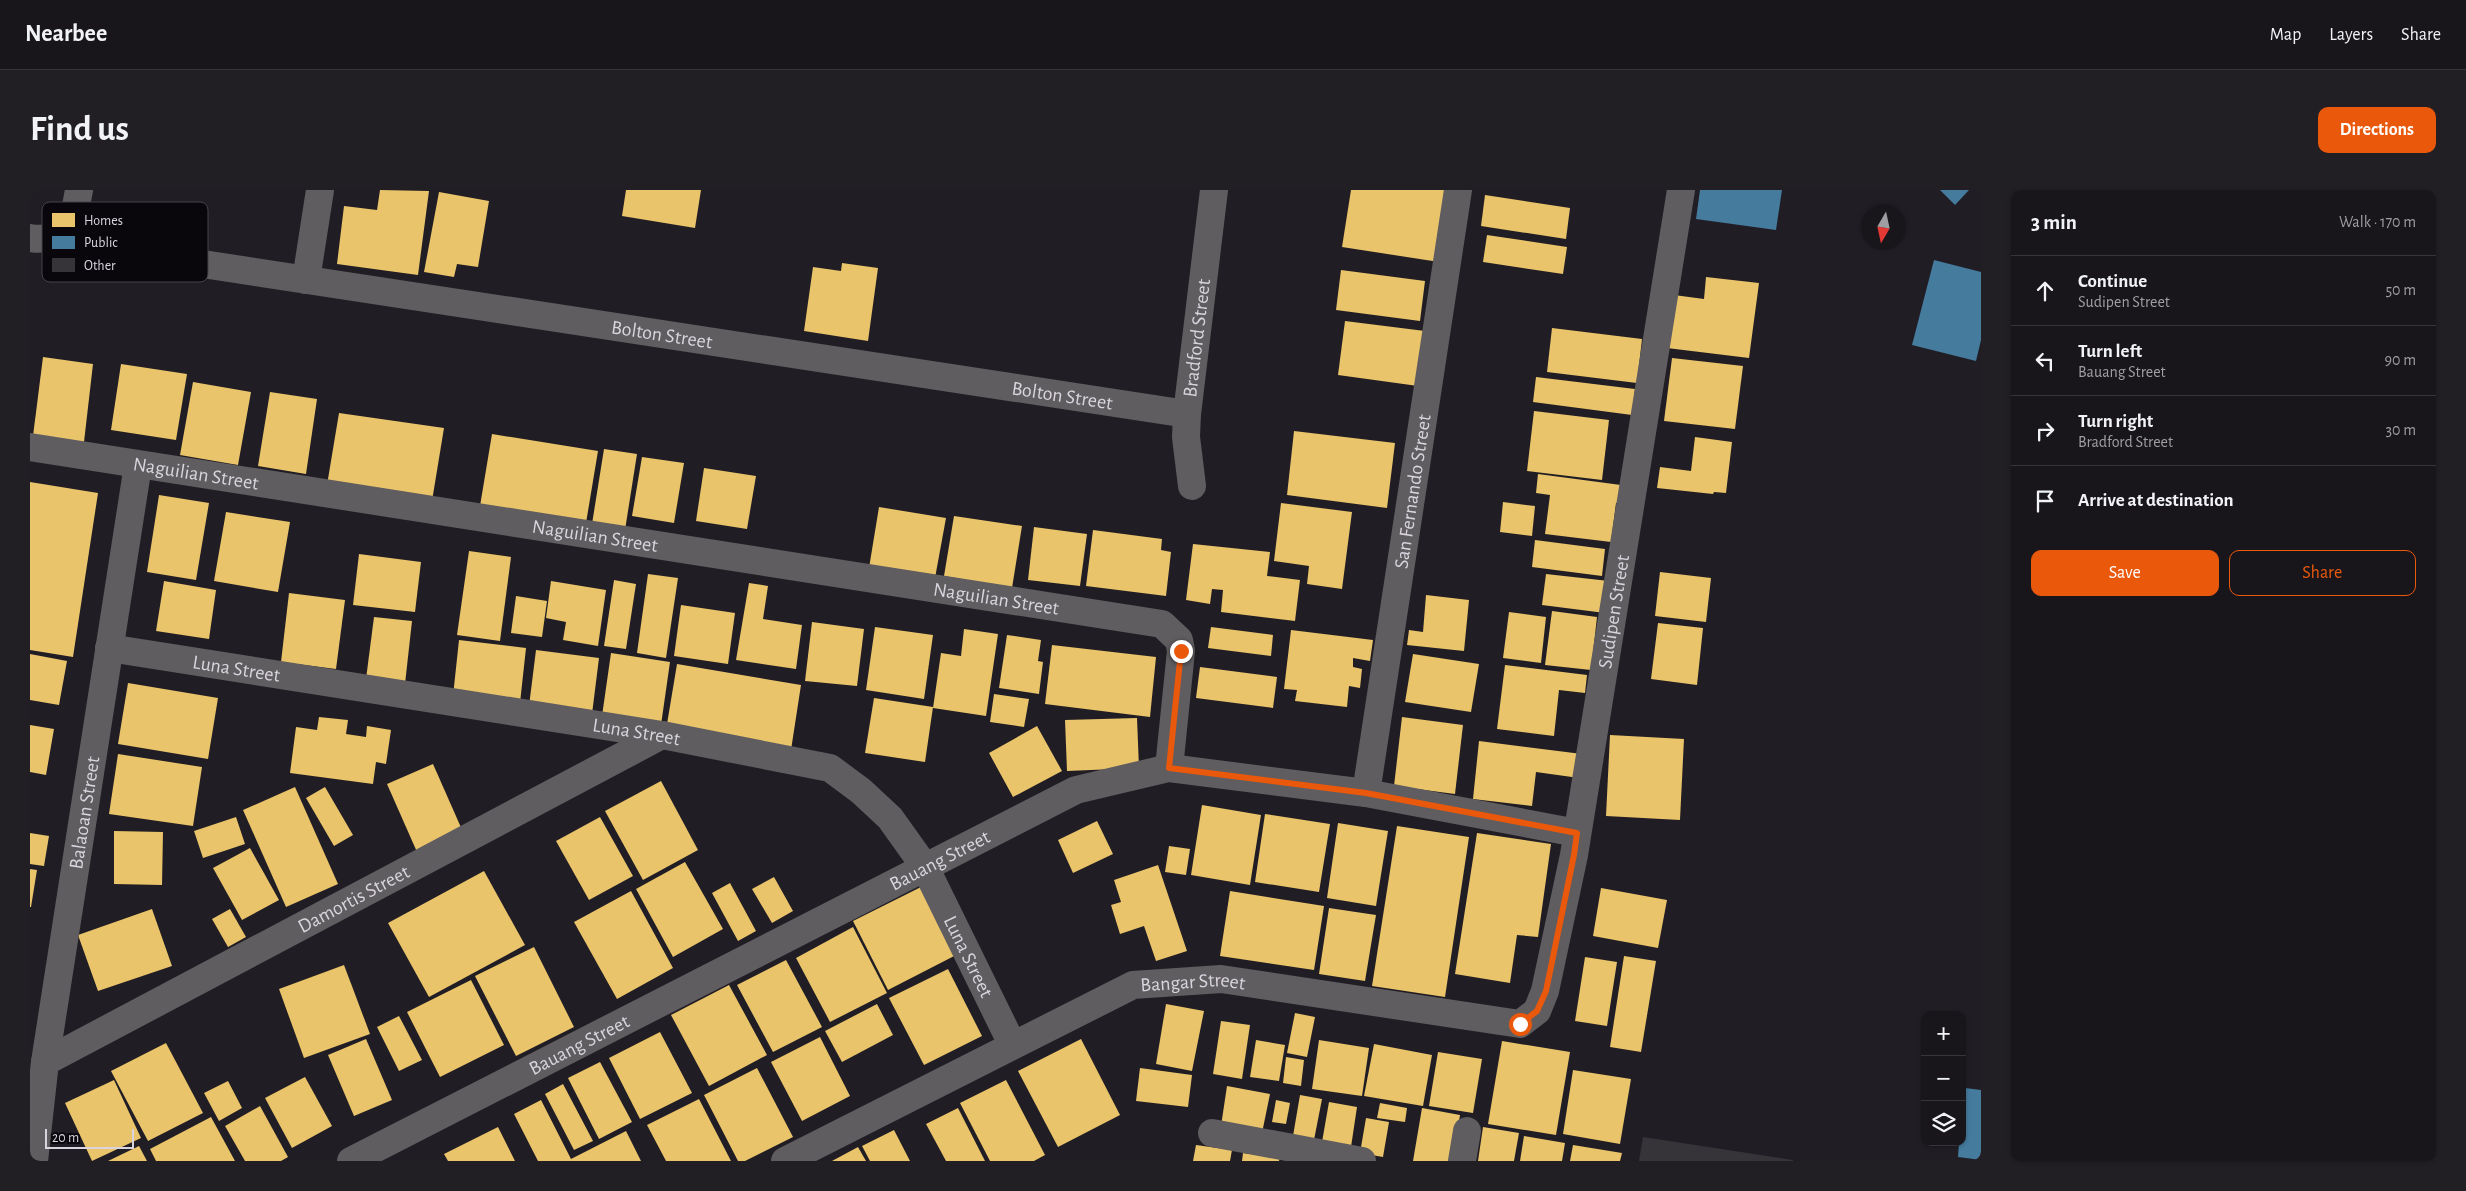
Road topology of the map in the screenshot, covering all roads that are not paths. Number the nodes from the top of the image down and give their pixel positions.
1 (320, 190) edge
2 (1212, 190) edge
3 (1458, 190) edge
4 (1681, 190) edge
5 (208, 265) edge
6 (306, 280) junction
7 (1187, 414) junction
8 (30, 447) edge
9 (138, 465) junction
10 (1192, 486) dead end
11 (109, 648) junction
12 (662, 735) junction
13 (1169, 768) junction
14 (1366, 793) junction
15 (1577, 833) junction
16 (925, 867) junction
17 (1520, 1024) joint
18 (1012, 1044) junction
19 (45, 1062) junction
20 (1467, 1131) dead end
21 (1212, 1133) dead end
22 (34, 1161) edge
23 (351, 1161) edge
24 (785, 1161) edge
25 (1362, 1161) edge
26 (1462, 1161) edge

1 - 6 street
2 - 7 street, Bradford Street
3 - 14 street, San Fernando Street
4 - 15 street, Sudipen Street
5 - 6 street, Bolton Street
6 - 7 street, Bolton Street
7 - 10 street, Bradford Street
8 - 9 street, Naguilian Street
9 - 11 street, Balaoan Street
9 - 13 street, Naguilian Street
11 - 12 street, Luna Street
11 - 19 street, Balaoan Street
12 - 16 street, Luna Street
12 - 19 street, Damortis Street
13 - 14 street, Bauang Street
13 - 16 street, Bauang Street
14 - 15 street, Bauang Street
15 - 17 street, Sudipen Street
16 - 18 street, Luna Street
16 - 23 street, Bauang Street
17 - 18 street, Bangar Street
18 - 24 street, Bangar Street
19 - 22 street, Balaoan Street
20 - 26 street
21 - 25 street

